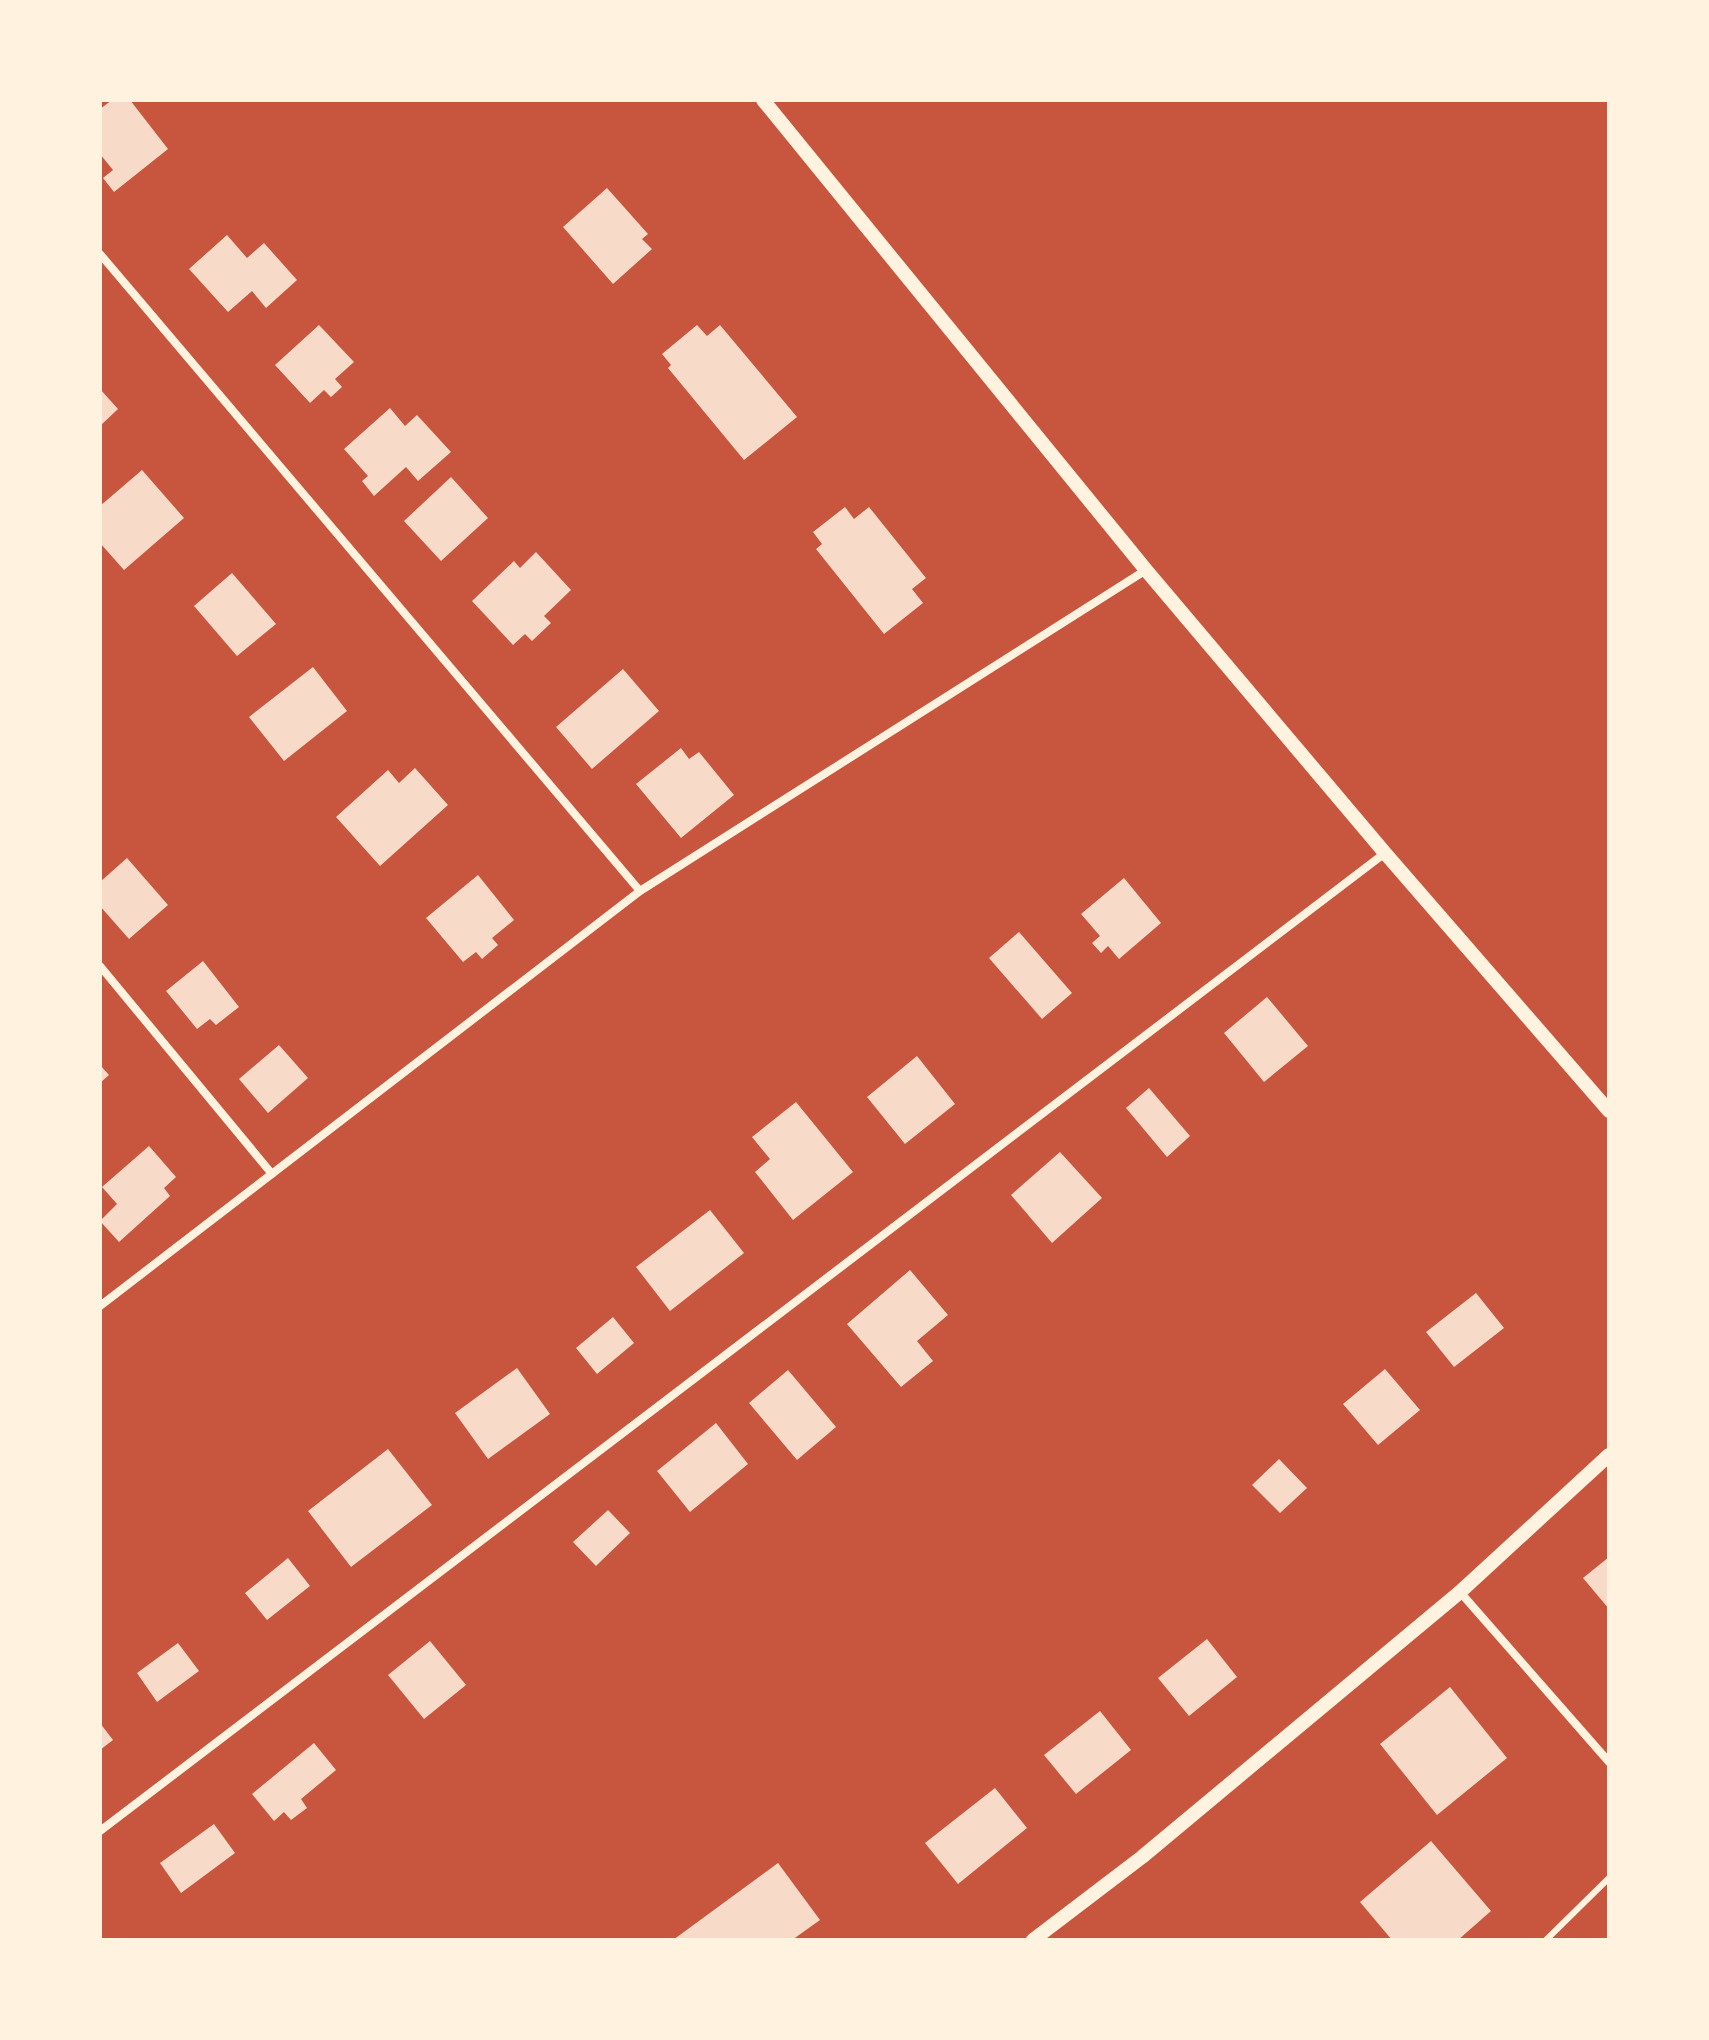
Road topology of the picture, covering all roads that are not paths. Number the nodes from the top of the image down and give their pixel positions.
1 (763, 100) edge
2 (100, 254) edge
3 (1146, 570) junction
4 (1385, 853) junction
5 (640, 891) junction
6 (100, 966) edge
7 (1609, 1111) edge
8 (272, 1174) junction
9 (100, 1306) edge
10 (1609, 1455) edge
11 (1460, 1592) junction
12 (1609, 1762) edge
13 (100, 1831) edge
14 (1609, 1878) edge
15 (1033, 1940) edge
16 (1546, 1940) edge

1 - 3 street
2 - 5 street
3 - 4 street
3 - 5 street
4 - 7 street
4 - 13 street
5 - 8 street
6 - 8 street
8 - 9 street
10 - 11 street
11 - 12 street
11 - 15 street
14 - 16 lane

